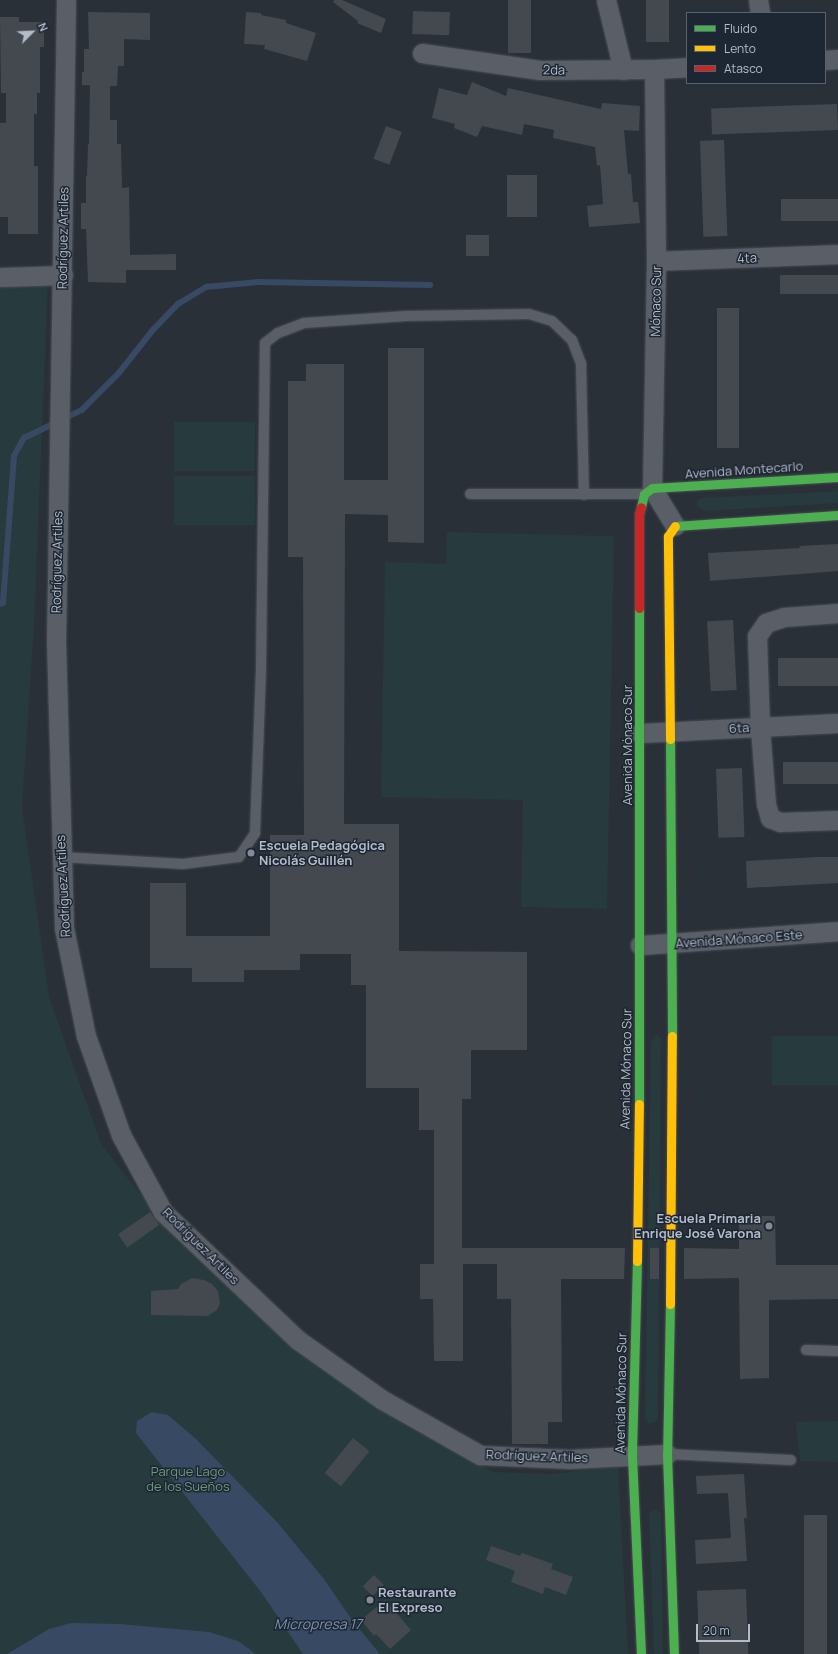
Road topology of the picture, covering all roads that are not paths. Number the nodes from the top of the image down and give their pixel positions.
1 (66, 0) edge
2 (606, 0) edge
3 (758, 0) edge
4 (760, 12) edge
5 (422, 53) dead end
6 (838, 59) edge
7 (826, 60) edge
8 (686, 67) edge
9 (654, 69) junction
10 (623, 70) junction
11 (838, 254) edge
12 (656, 262) junction
13 (63, 275) junction
14 (0, 277) edge
15 (838, 477) edge
16 (648, 491) junction
17 (470, 494) dead end
18 (584, 495) junction
19 (838, 515) edge
20 (675, 526) junction
21 (838, 613) edge
22 (838, 723) edge
23 (760, 728) junction
24 (640, 732) junction
25 (670, 732) junction
26 (838, 820) edge
27 (61, 857) junction
28 (838, 931) edge
29 (673, 944) junction
30 (640, 945) junction
31 (806, 1350) dead end
32 (838, 1351) edge
33 (667, 1454) junction
34 (632, 1456) junction
35 (791, 1460) dead end
36 (641, 1654) edge
37 (674, 1654) edge

1 - 13 street, Rodríguez Artiles
2 - 10 street
3 - 4 street
5 - 10 street, 2da
6 - 7 street
8 - 9 street, 2da
9 - 10 street, 2da
9 - 12 street, Mónaco Sur
11 - 12 street, 4ta
12 - 16 street, Mónaco Sur
13 - 14 street
13 - 27 street, Rodríguez Artiles
15 - 16 main road, Avenida Montecarlo
16 - 18 lane
16 - 20 street
16 - 24 main road, Avenida Mónaco Sur
17 - 18 lane
18 - 27 lane
19 - 20 main road
20 - 25 main road
21 - 23 street
22 - 23 street, 6ta
23 - 25 street, 6ta
23 - 26 street
24 - 25 street, 6ta
24 - 30 main road, Avenida Mónaco Sur
25 - 29 main road
27 - 34 street, Rodríguez Artiles
28 - 29 street, Avenida Mónaco Este
29 - 30 street, Avenida Mónaco Este
29 - 33 main road
30 - 34 main road, Avenida Mónaco Sur
31 - 32 lane
33 - 34 street, Rodríguez Artiles
33 - 35 lane
33 - 37 main road
34 - 36 main road, Avenida Mónaco Sur

